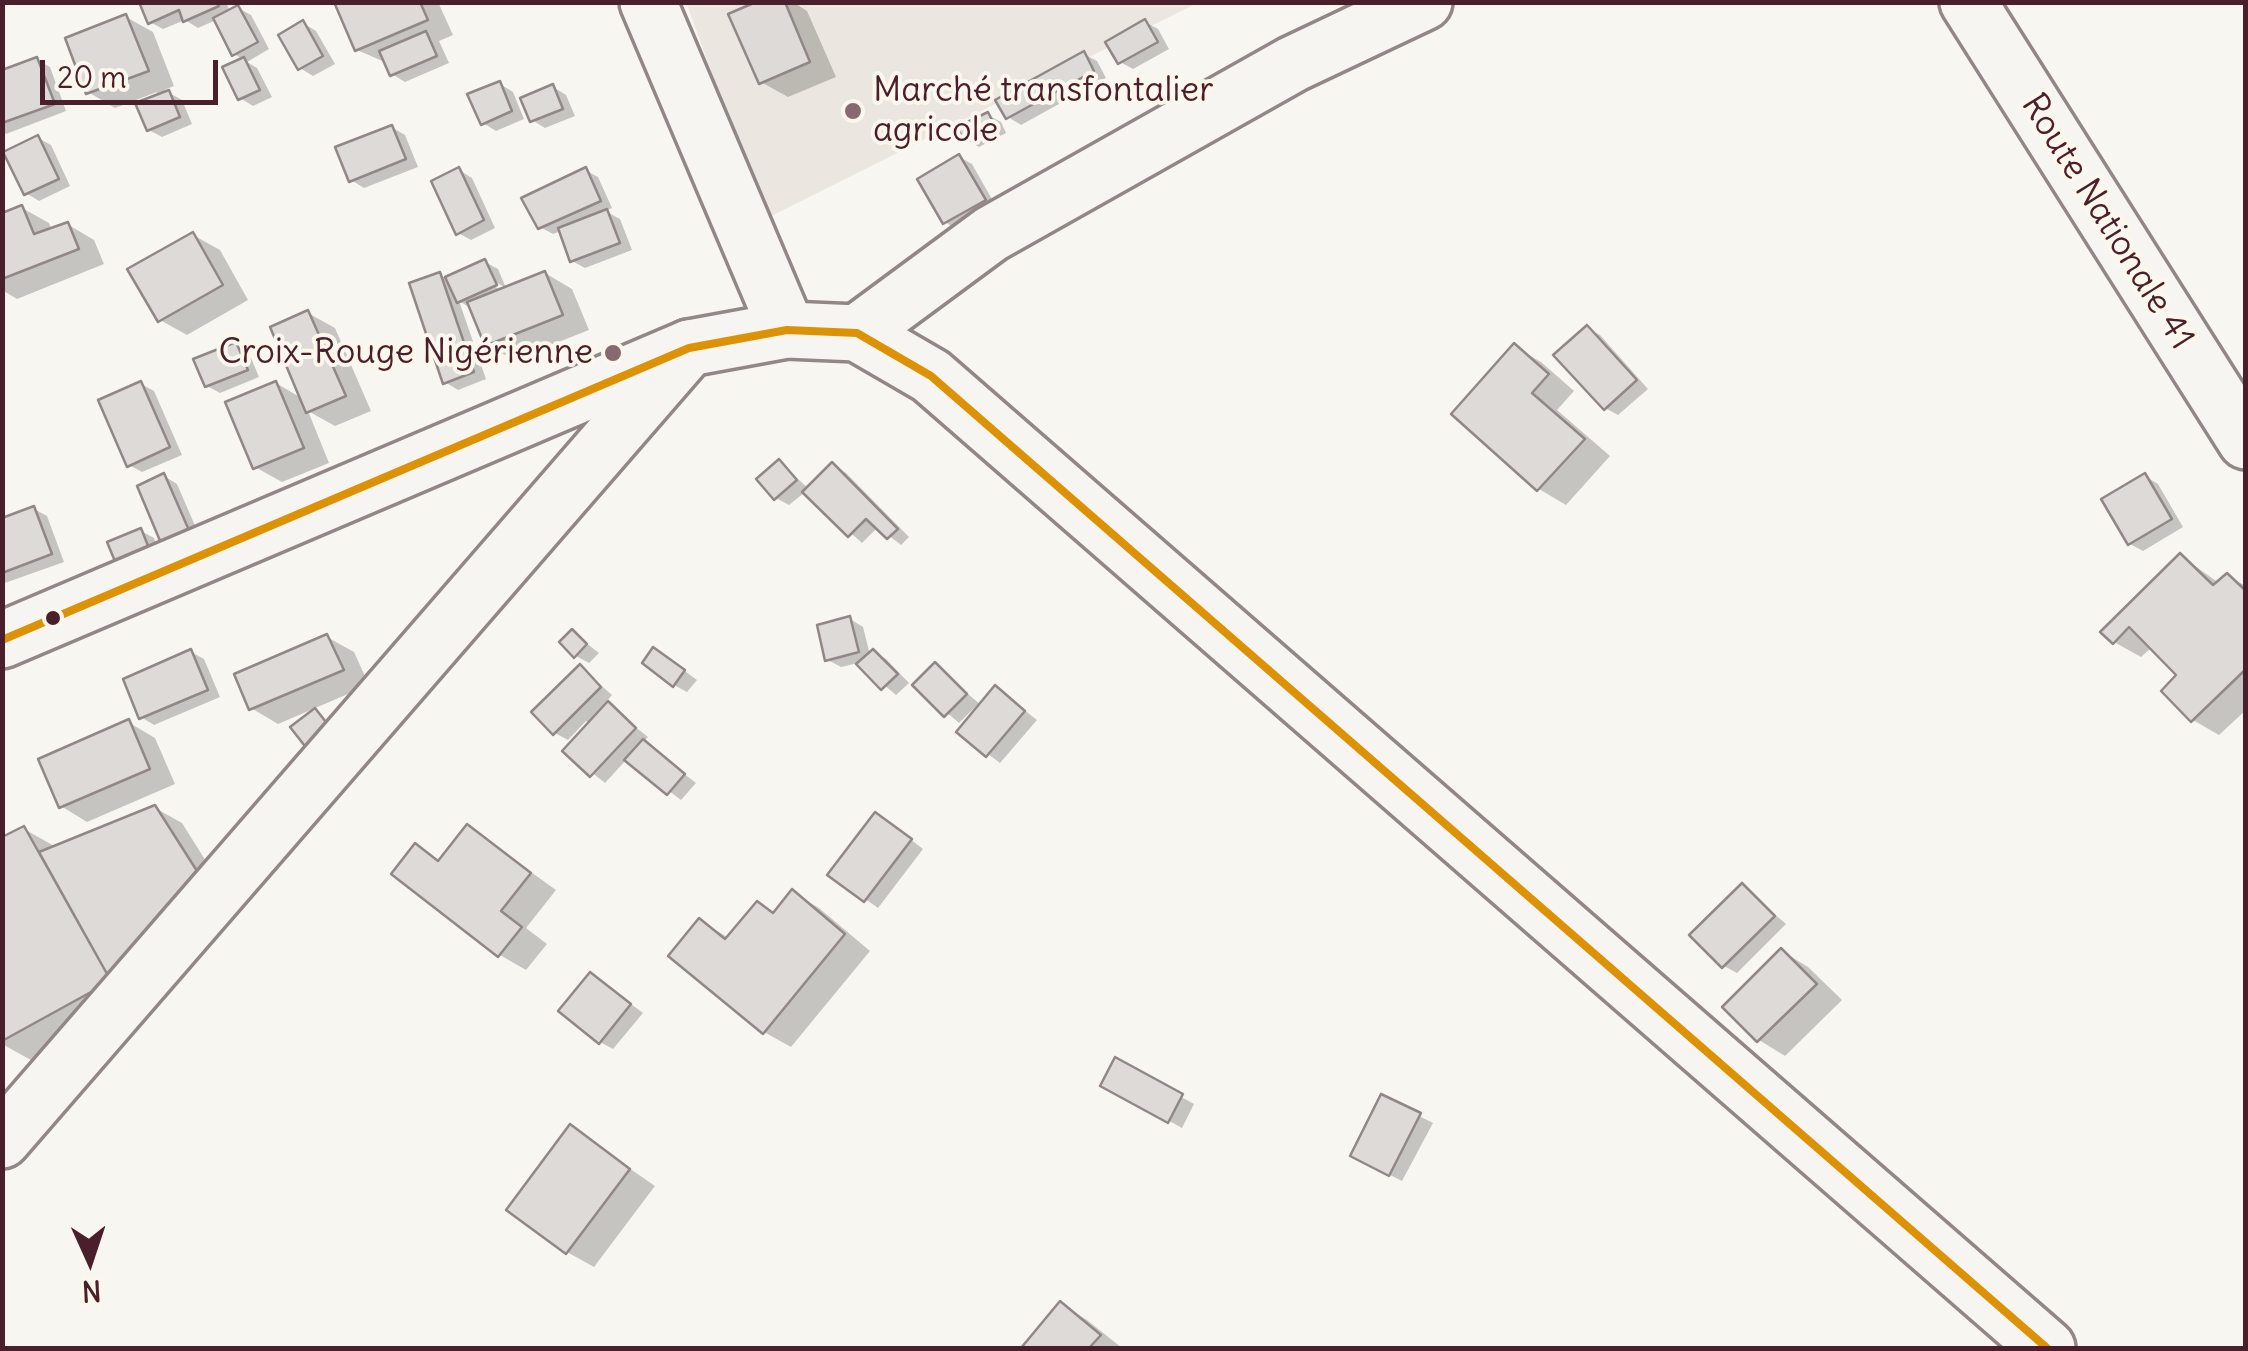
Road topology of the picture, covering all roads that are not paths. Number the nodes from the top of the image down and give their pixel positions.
1 (648, 2) edge
2 (1424, 2) edge
3 (1968, 2) edge
4 (787, 330) junction
5 (858, 333) junction
6 (689, 348) junction
7 (2246, 440) edge
8 (2, 640) edge
9 (2, 1140) edge
10 (2047, 1348) edge

1 - 4 street
2 - 5 street
3 - 7 street, Route Nationale 41
4 - 5 street
4 - 6 street
5 - 10 street
6 - 8 street
6 - 9 street

